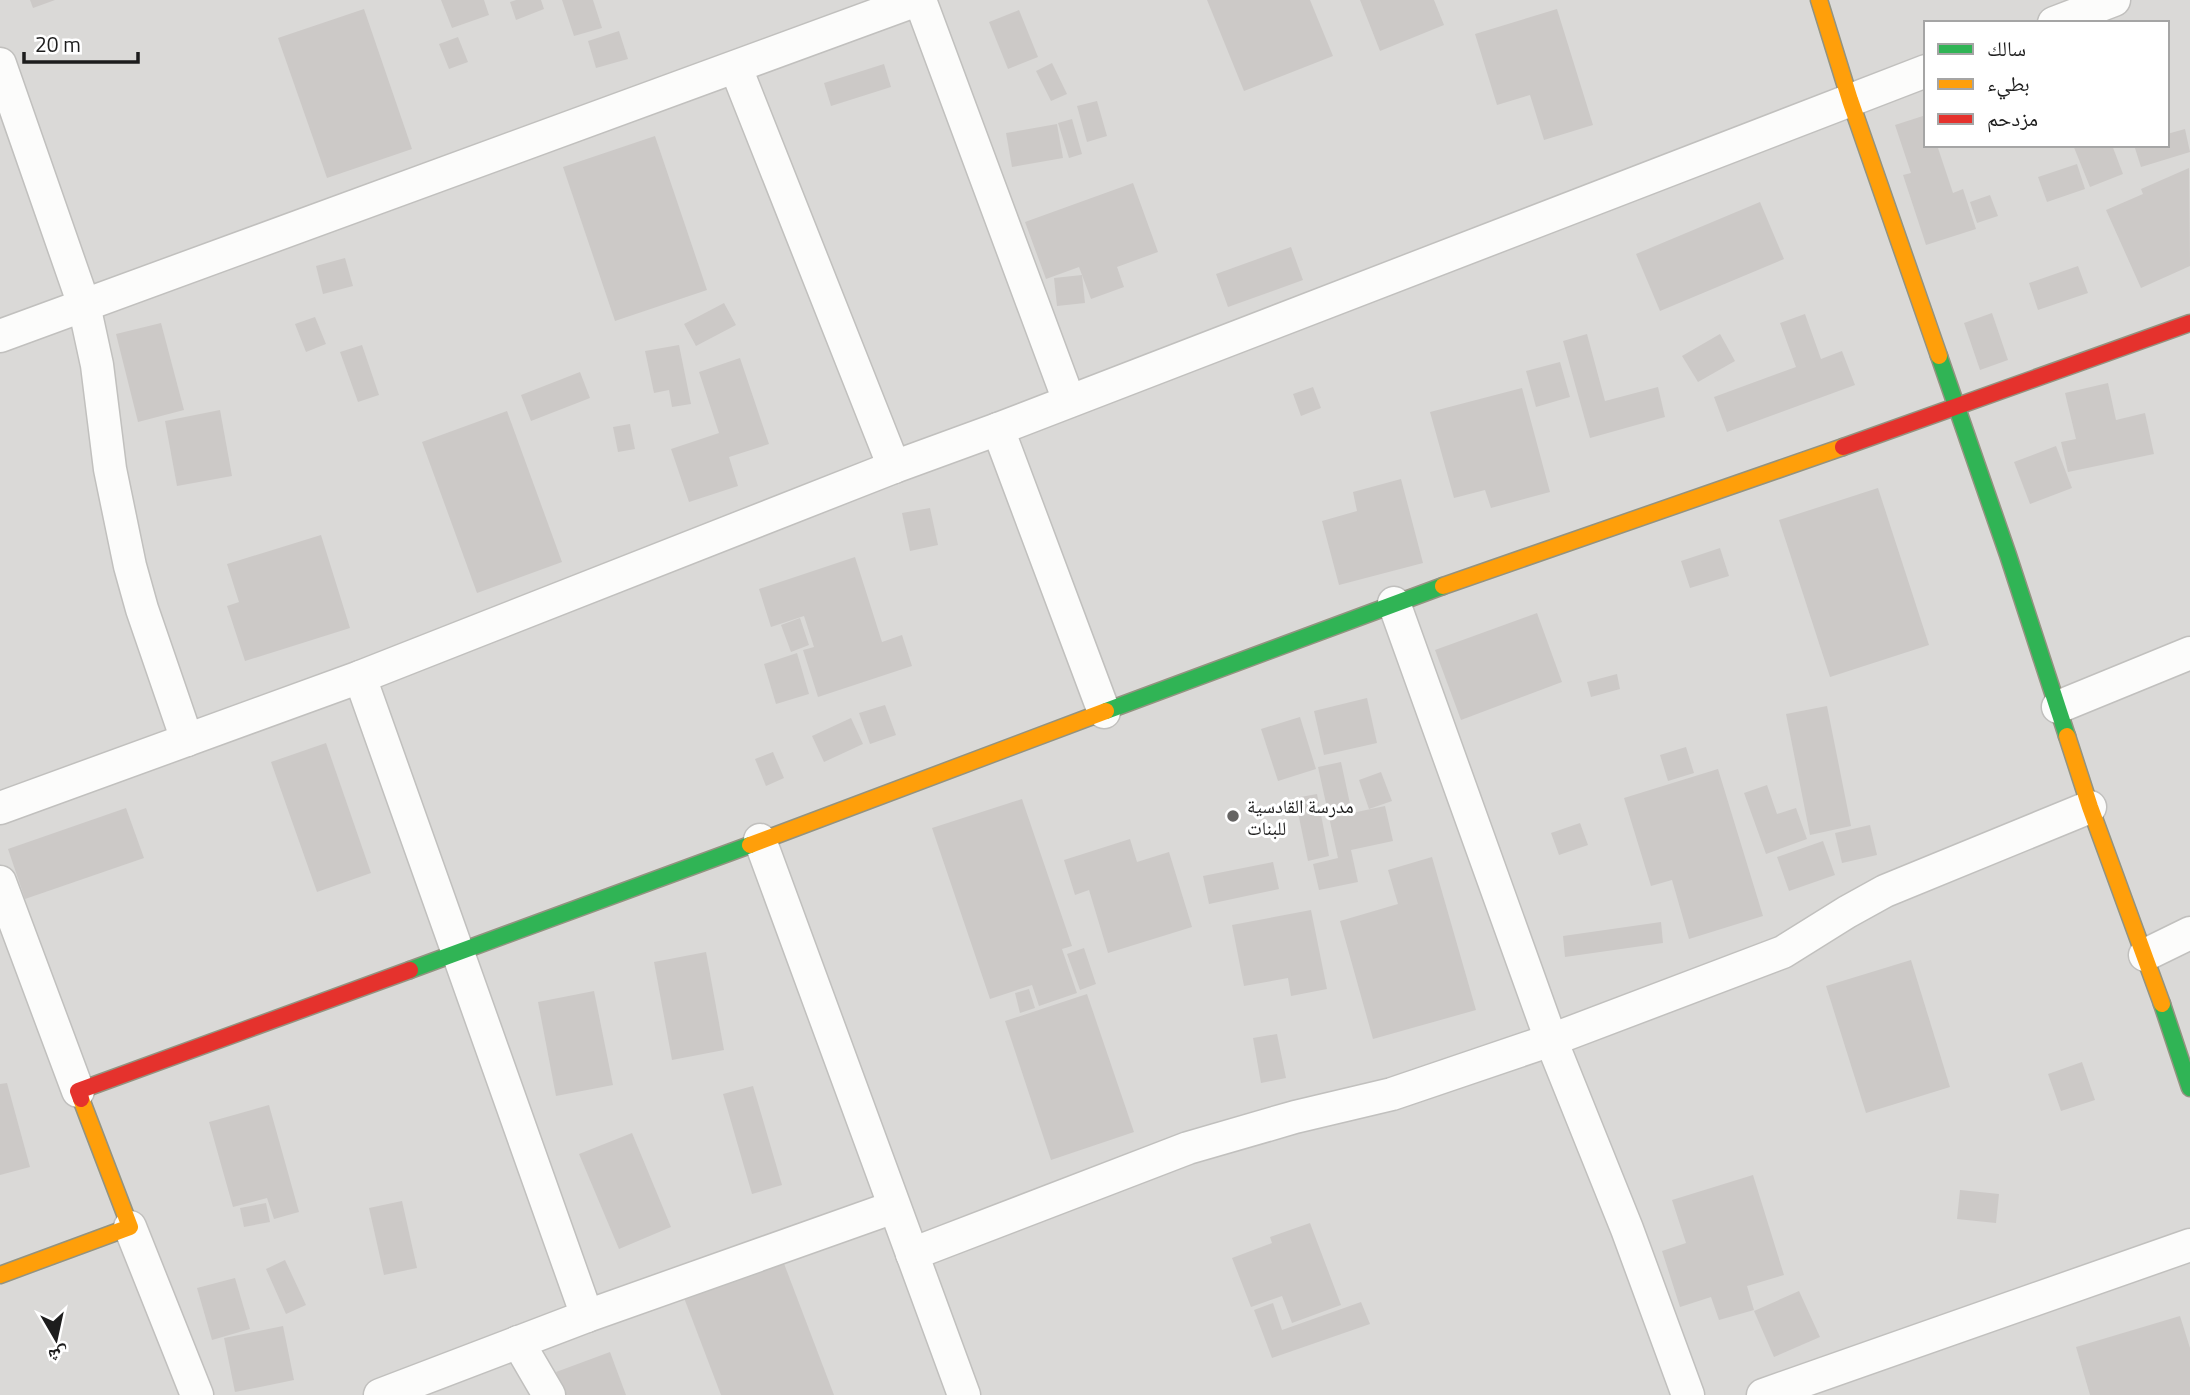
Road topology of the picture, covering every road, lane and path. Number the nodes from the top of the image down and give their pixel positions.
1 (918, 0) edge
2 (1819, 0) edge
3 (2114, 0) edge
4 (2059, 21) edge
5 (0, 64) edge
6 (736, 68) junction
7 (1924, 72) edge
8 (1850, 100) junction
9 (84, 305) junction
10 (2190, 323) edge
11 (0, 336) edge
12 (1069, 401) junction
13 (1957, 408) junction
14 (998, 429) junction
15 (894, 467) junction
16 (1394, 603) junction
17 (2190, 653) edge
18 (360, 677) junction
19 (2058, 707) junction
20 (1104, 712) junction
21 (187, 740) junction
22 (2090, 807) junction
23 (0, 808) edge
24 (760, 840) junction
25 (0, 882) edge
26 (2190, 933) edge
27 (457, 951) junction
28 (2145, 955) junction
29 (1551, 1040) junction
30 (2190, 1088) edge
31 (78, 1091) junction
32 (894, 1206) junction
33 (130, 1227) junction
34 (2190, 1245) edge
35 (912, 1254) junction
36 (0, 1275) edge
37 (587, 1316) junction
38 (518, 1342) junction
39 (197, 1395) edge
40 (380, 1395) edge
41 (549, 1395) edge
42 (964, 1395) edge
43 (1688, 1395) edge
44 (1763, 1395) edge

1 - 6 street
1 - 12 street
2 - 8 street
3 - 4 street
5 - 9 street
6 - 9 street
6 - 15 street
7 - 8 street
8 - 12 street
8 - 13 street
9 - 11 street
9 - 21 street
10 - 13 street
12 - 14 street
13 - 16 street
13 - 19 street
14 - 15 street
14 - 20 street
15 - 18 street
16 - 20 street
16 - 29 street
17 - 19 street
18 - 21 street
18 - 27 street
19 - 22 street
20 - 24 street
21 - 23 street
22 - 28 street
22 - 29 street
24 - 27 street
24 - 32 street
25 - 31 street
26 - 28 street
27 - 31 street
27 - 37 street
28 - 30 street
29 - 35 street
29 - 43 street
31 - 33 street
32 - 35 street
32 - 37 street
33 - 36 street
33 - 39 street
34 - 44 street
35 - 42 street
37 - 38 street
38 - 40 street
38 - 41 street

